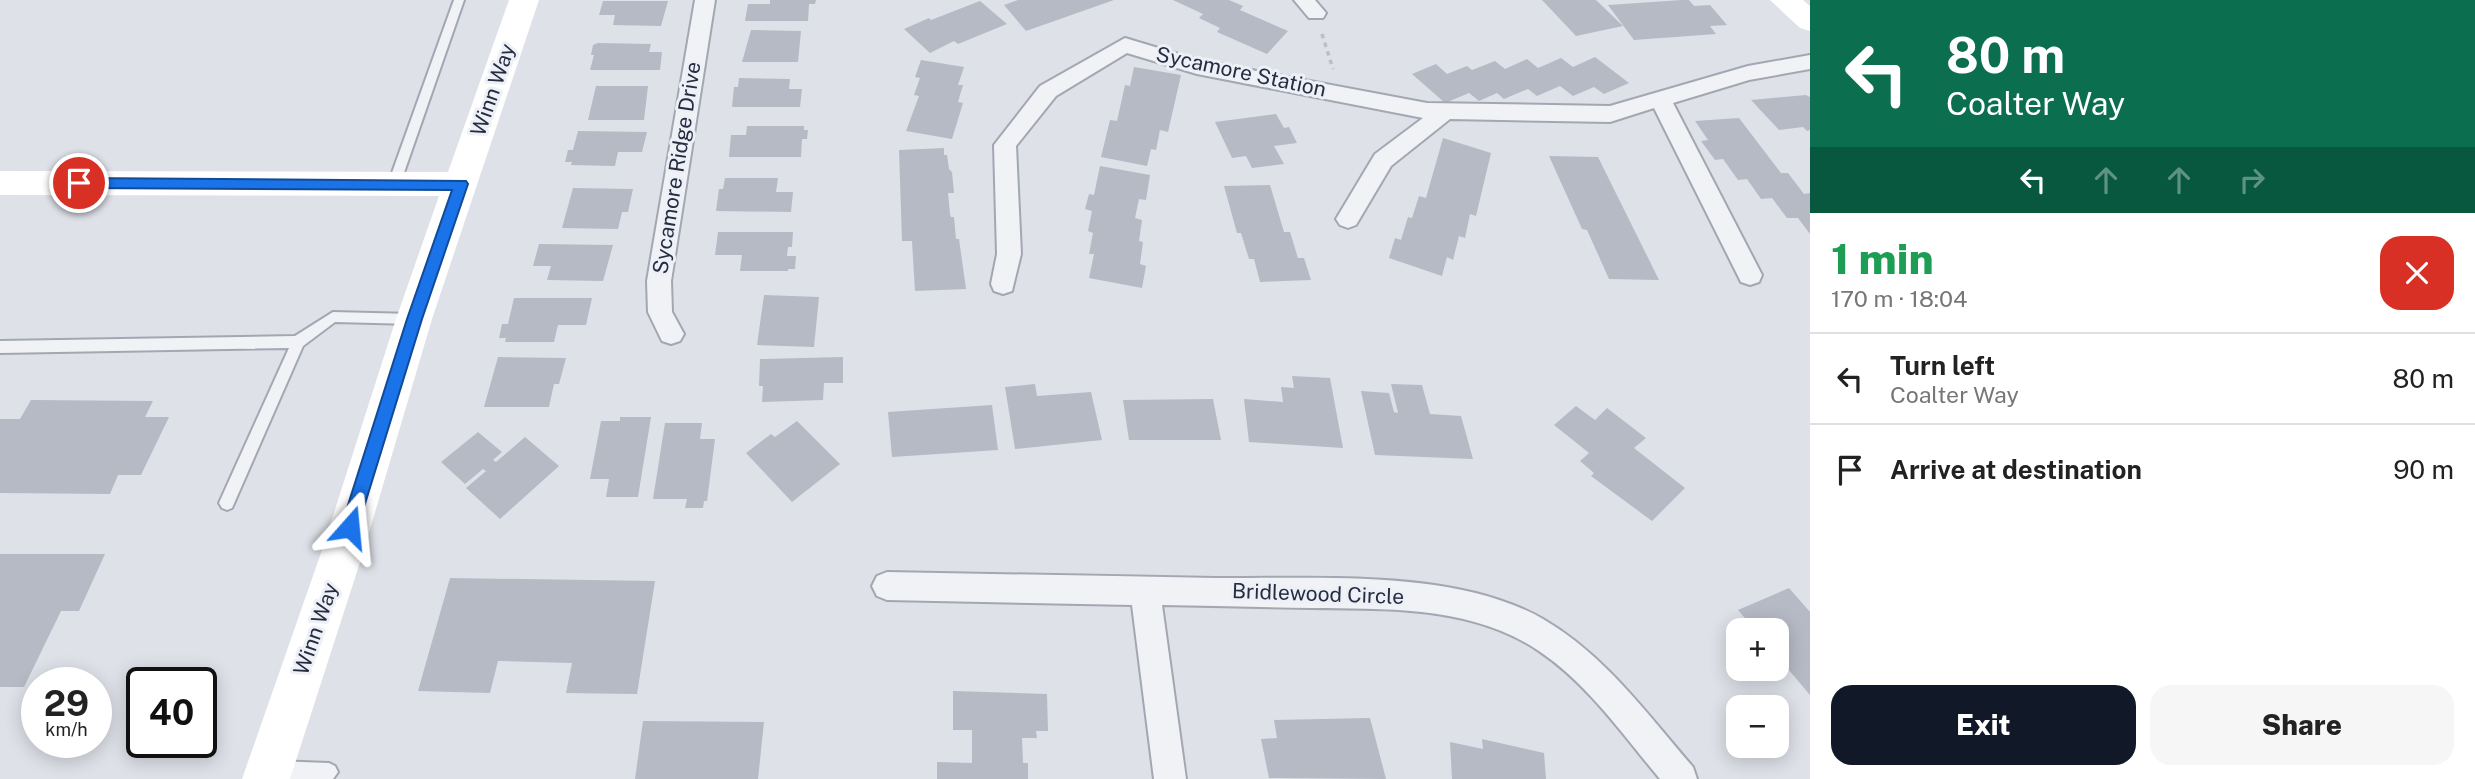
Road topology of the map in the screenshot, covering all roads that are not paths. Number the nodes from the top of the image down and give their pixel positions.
1 (459, 0) edge
2 (524, 0) edge
3 (705, 0) edge
4 (1785, 0) edge
5 (1810, 22) edge
6 (1810, 62) edge
7 (1660, 99) junction
8 (1446, 111) junction
9 (0, 183) edge
10 (394, 184) junction
11 (461, 184) junction
12 (1348, 219) dead end
13 (1750, 275) dead end
14 (1003, 284) dead end
15 (414, 319) junction
16 (671, 334) dead end
17 (298, 342) junction
18 (0, 347) edge
19 (226, 503) dead end
20 (887, 586) dead end
21 (1145, 589) junction
22 (330, 772) dead end
23 (267, 774) edge
24 (1170, 779) edge
25 (1681, 779) edge

1 - 10 lane
2 - 11 street, Winn Way
3 - 16 street, Sycamore Ridge Drive
4 - 5 street
6 - 7 street, Sycamore Station
7 - 8 street, Sycamore Station
7 - 13 street
8 - 12 street
8 - 14 street, Sycamore Station
9 - 10 street
10 - 11 street
11 - 15 street, Winn Way
15 - 17 lane
15 - 23 street, Winn Way
17 - 18 lane
17 - 19 lane
20 - 21 street, Bridlewood Circle
21 - 24 street
21 - 25 street, Bridlewood Circle
22 - 23 lane

